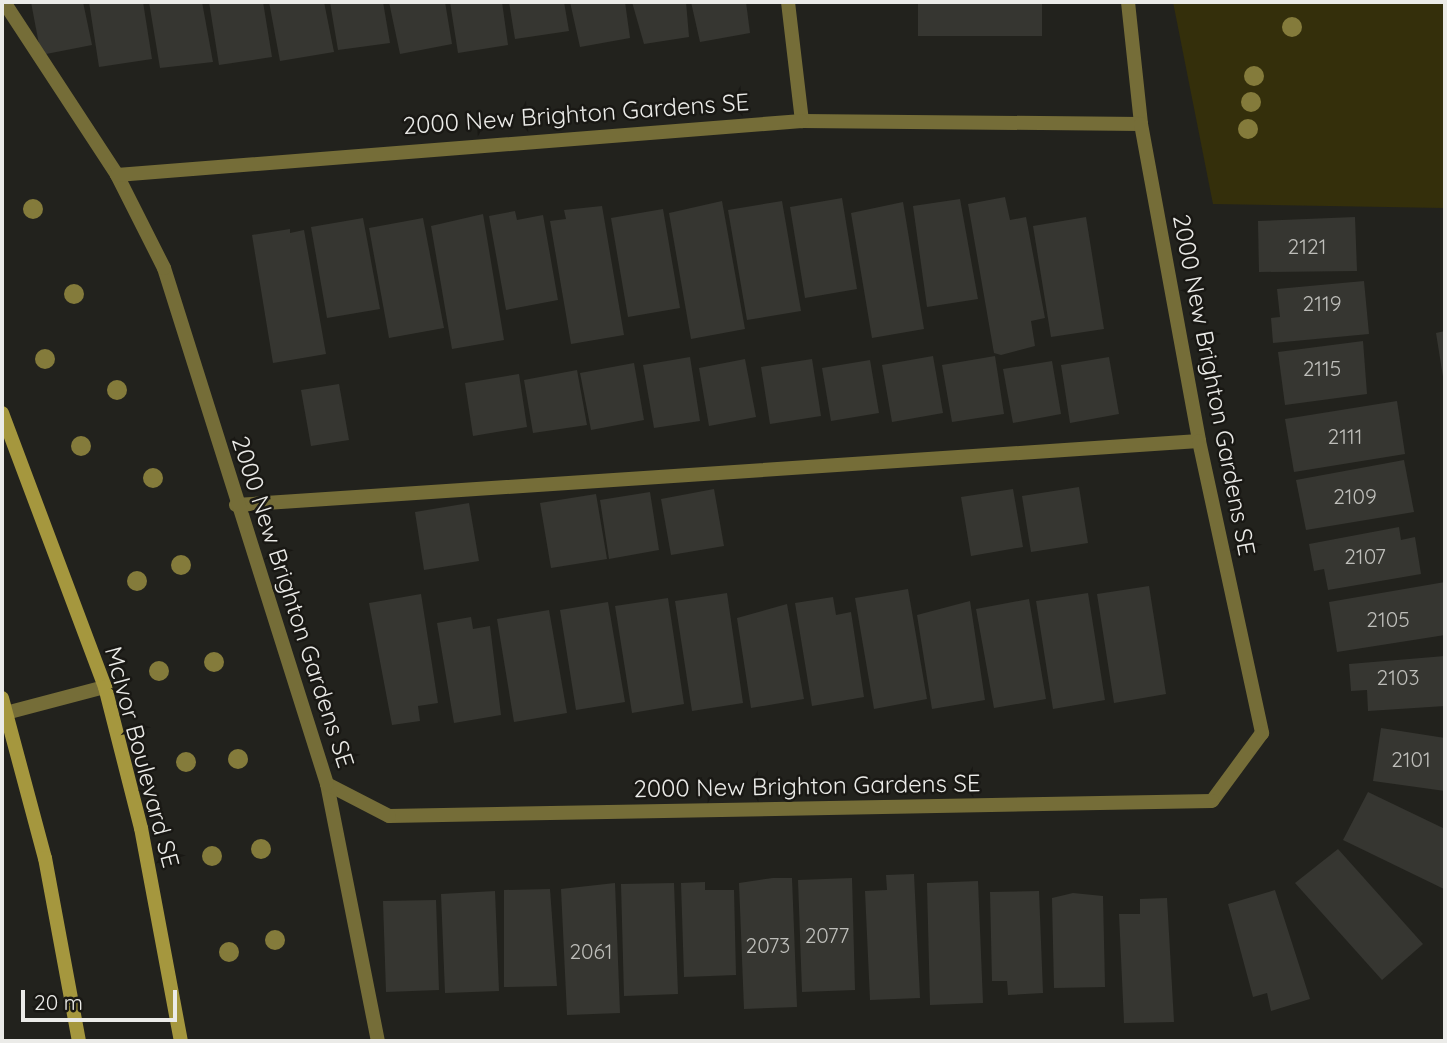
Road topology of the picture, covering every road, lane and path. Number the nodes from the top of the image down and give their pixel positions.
1 (4, 2) edge
2 (788, 2) edge
3 (1128, 2) edge
4 (802, 121) junction
5 (1141, 124) junction
6 (117, 175) junction
7 (2, 413) edge
8 (1199, 441) junction
9 (236, 505) junction
10 (105, 687) junction
11 (2, 698) edge
12 (5, 714) edge
13 (327, 784) junction
14 (79, 1041) edge
15 (181, 1041) edge
16 (379, 1041) edge

1 - 6 street
2 - 4 street
3 - 5 street, 2000 New Brighton Gardens SE
4 - 5 street, 2000 New Brighton Gardens SE
4 - 6 street, 2000 New Brighton Gardens SE
5 - 8 street, 2000 New Brighton Gardens SE
6 - 9 street, 2000 New Brighton Gardens SE
7 - 10 main road, McIvor Boulevard SE
8 - 9 street
8 - 13 street, 2000 New Brighton Gardens SE
9 - 13 street, 2000 New Brighton Gardens SE
10 - 12 street
10 - 15 main road, McIvor Boulevard SE
11 - 12 main road
12 - 14 main road
13 - 16 street

